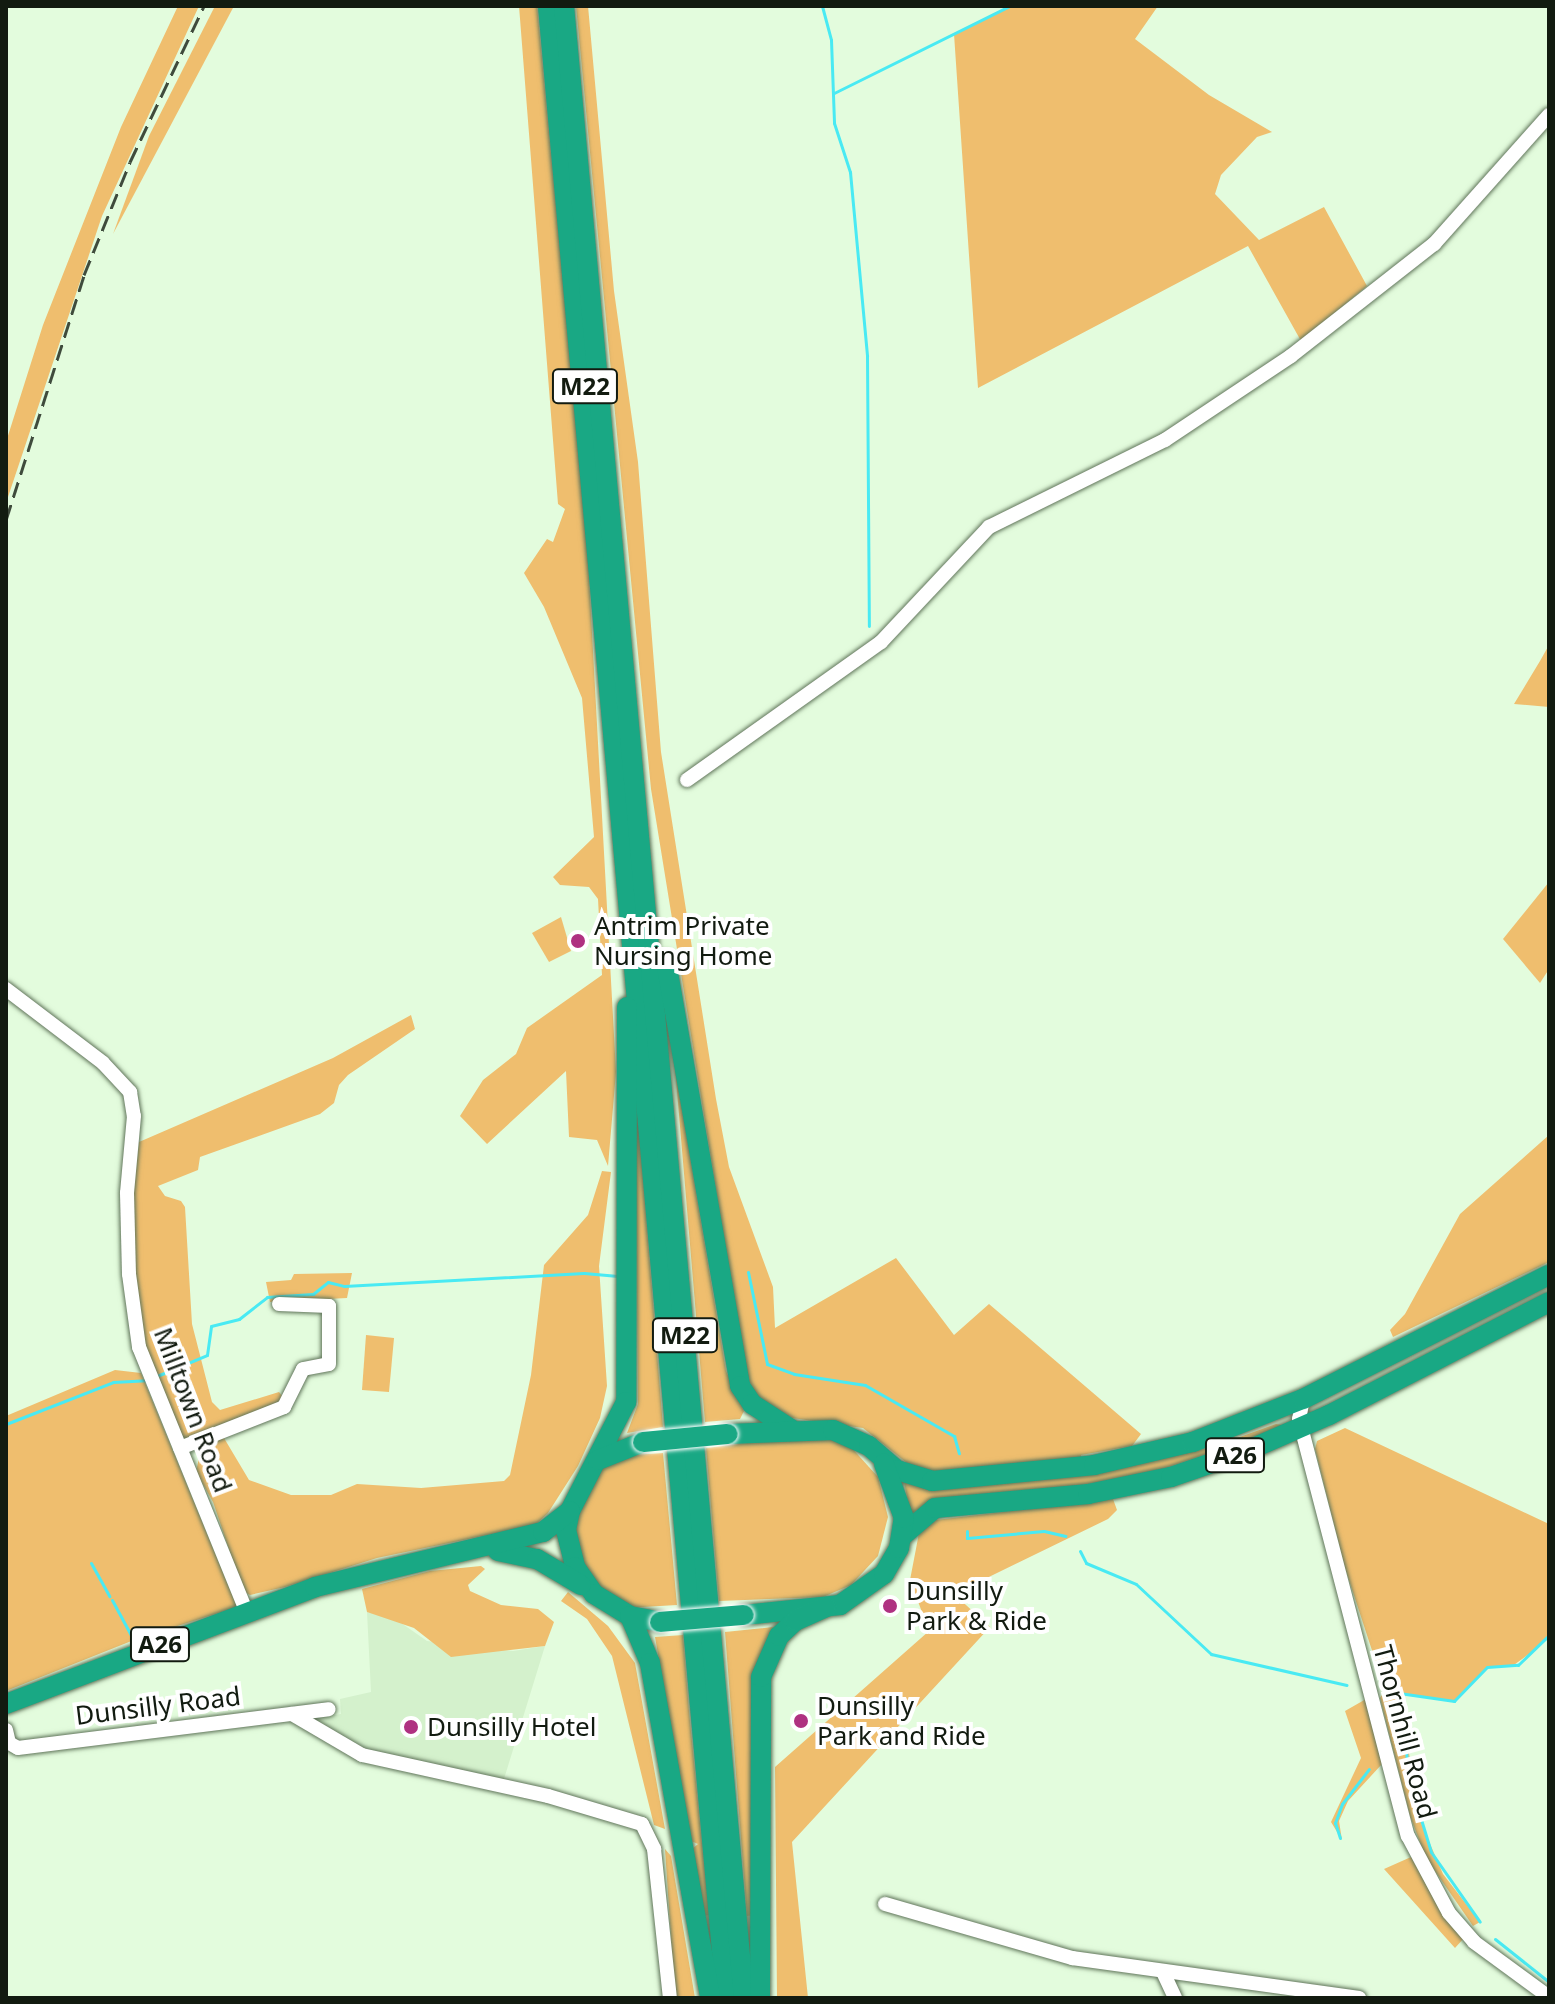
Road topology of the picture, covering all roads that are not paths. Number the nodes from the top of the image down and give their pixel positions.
1 (548, 6) edge
2 (564, 6) edge
3 (1549, 115) edge
4 (627, 671) junction
5 (618, 767) junction
6 (687, 780) dead end
7 (6, 989) edge
8 (1549, 1275) edge
9 (1549, 1302) edge
10 (279, 1304) dead end
11 (1301, 1416) junction
12 (792, 1429) junction
13 (180, 1448) junction
14 (877, 1454) junction
15 (598, 1460) junction
16 (570, 1511) junction
17 (902, 1536) junction
18 (482, 1550) junction
19 (594, 1594) junction
20 (826, 1607) junction
21 (247, 1613) junction
22 (630, 1616) junction
23 (6, 1704) edge
24 (329, 1709) dead end
25 (292, 1714) junction
26 (7, 1740) edge
27 (885, 1904) dead end
28 (1163, 1972) junction
29 (1523, 1992) edge
30 (1549, 1997) edge
31 (670, 1998) edge
32 (710, 1998) edge
33 (726, 1998) edge
34 (744, 1998) edge
35 (760, 1998) edge
36 (1175, 1998) edge
37 (1359, 1998) edge

1 - 5 highway, M22
2 - 4 highway, M22
3 - 6 street
4 - 12 highway
4 - 34 highway, M22
5 - 15 highway
5 - 33 highway, M22
7 - 13 street, Milltown Road
8 - 11 highway, A26
9 - 11 highway, A26
10 - 13 street
11 - 14 highway, A26
11 - 17 highway, A26
11 - 29 street, Thornhill Road
12 - 14 highway, A26
12 - 15 highway, A26, bridge
13 - 21 street, Milltown Road
14 - 17 highway, A26
15 - 16 highway, A26
16 - 18 highway, A26
16 - 19 highway, A26
17 - 20 highway, A26
18 - 19 highway, A26
18 - 21 highway, A26
19 - 22 highway, A26
20 - 22 highway, A26, bridge
20 - 35 highway
21 - 23 highway, A26
22 - 32 highway
24 - 25 street, Dunsilly Road
25 - 26 street, Dunsilly Road
25 - 31 street
27 - 28 street
28 - 36 street
28 - 37 street
29 - 30 street, Thornhill Road

